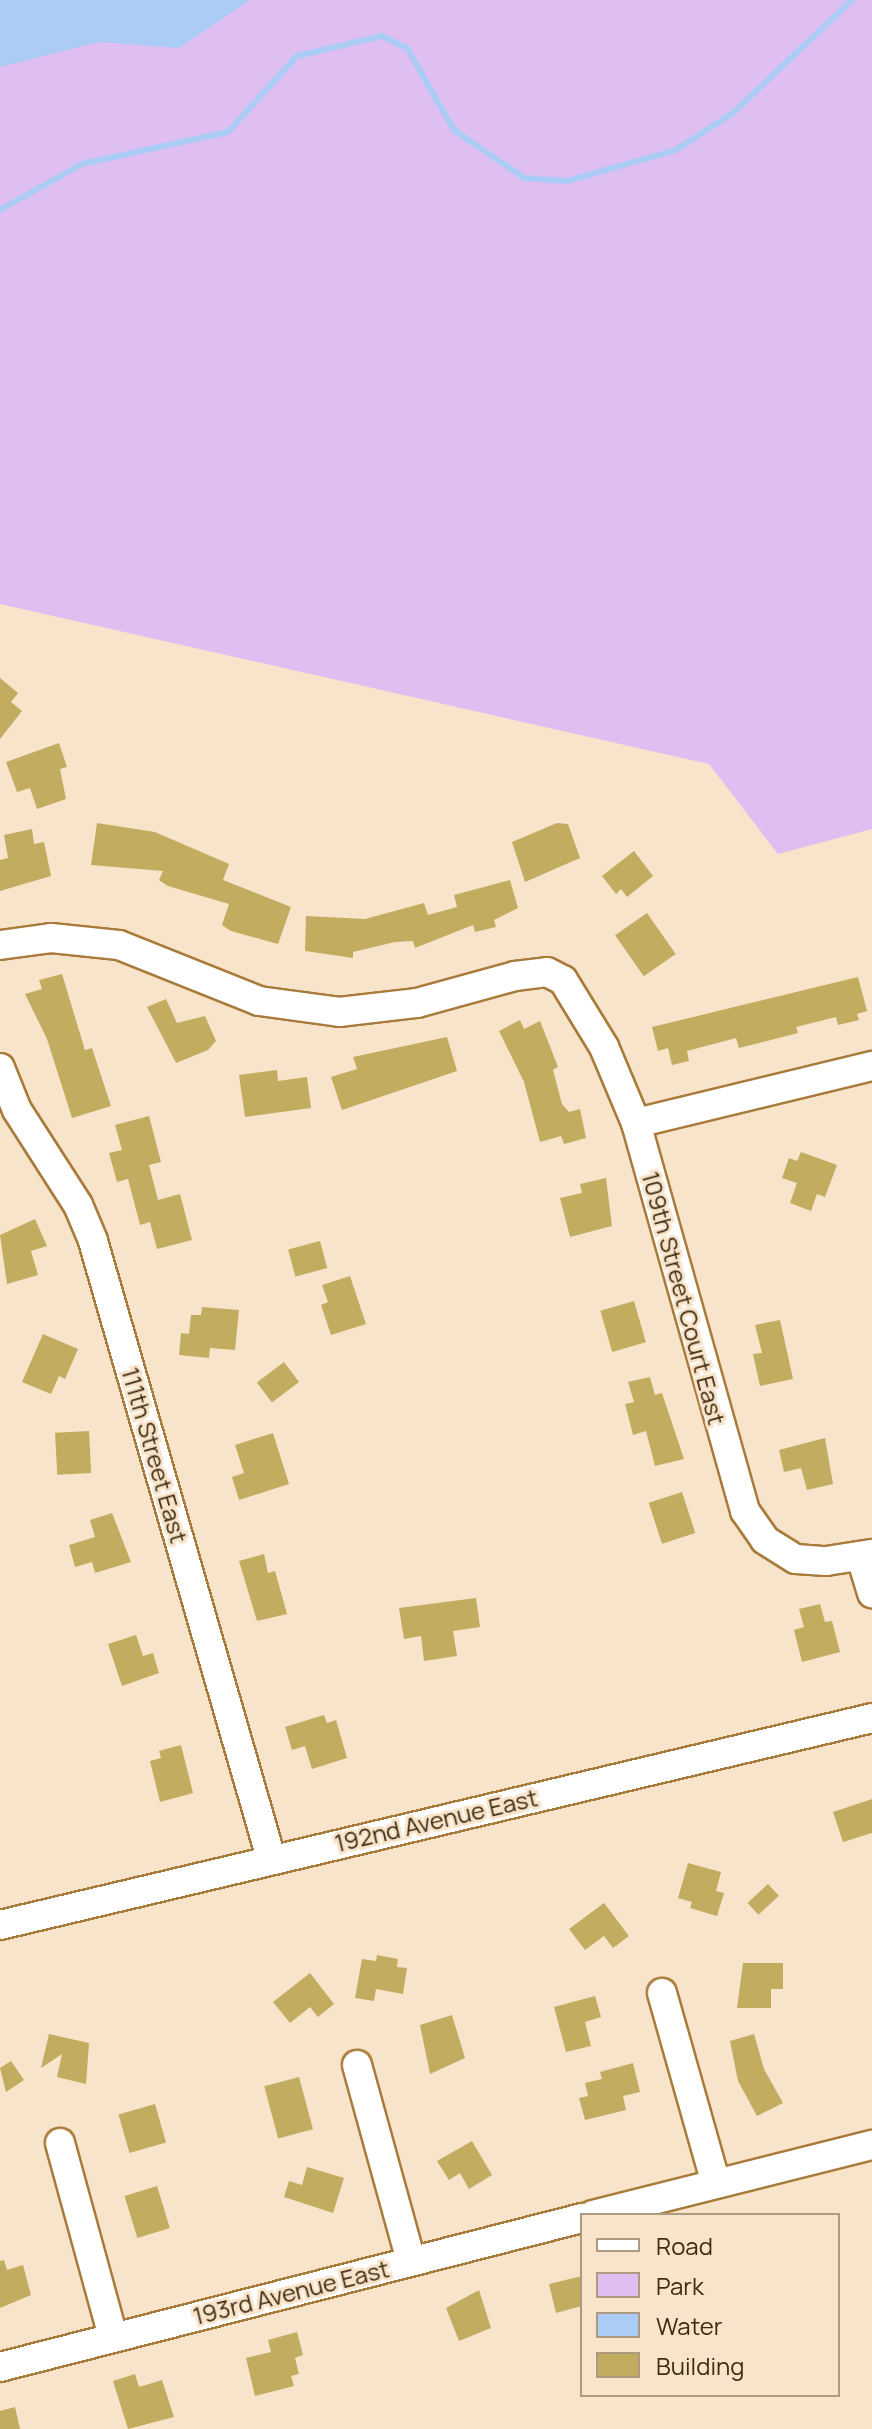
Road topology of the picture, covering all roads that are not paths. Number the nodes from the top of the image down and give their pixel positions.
1 (0, 945) edge
2 (872, 1066) edge
3 (0, 1068) edge
4 (636, 1123) junction
5 (867, 1555) edge
6 (872, 1593) edge
7 (872, 1718) edge
8 (271, 1858) junction
9 (0, 1925) edge
10 (662, 1993) dead end
11 (357, 2065) dead end
12 (60, 2143) dead end
13 (872, 2145) edge
14 (716, 2184) junction
15 (601, 2213) edge
16 (580, 2219) edge
17 (411, 2261) junction
18 (113, 2337) junction
19 (0, 2367) edge

1 - 4 street, 109th Street Court East
2 - 4 street
3 - 8 street, 111th Street East
4 - 5 street, 109th Street Court East
5 - 6 street
7 - 8 street, 192nd Avenue East
8 - 9 street, 192nd Avenue East
10 - 14 street
11 - 17 street
12 - 18 street
13 - 14 street
14 - 15 street
16 - 17 street, 193rd Avenue East
17 - 18 street, 193rd Avenue East
18 - 19 street, 193rd Avenue East

